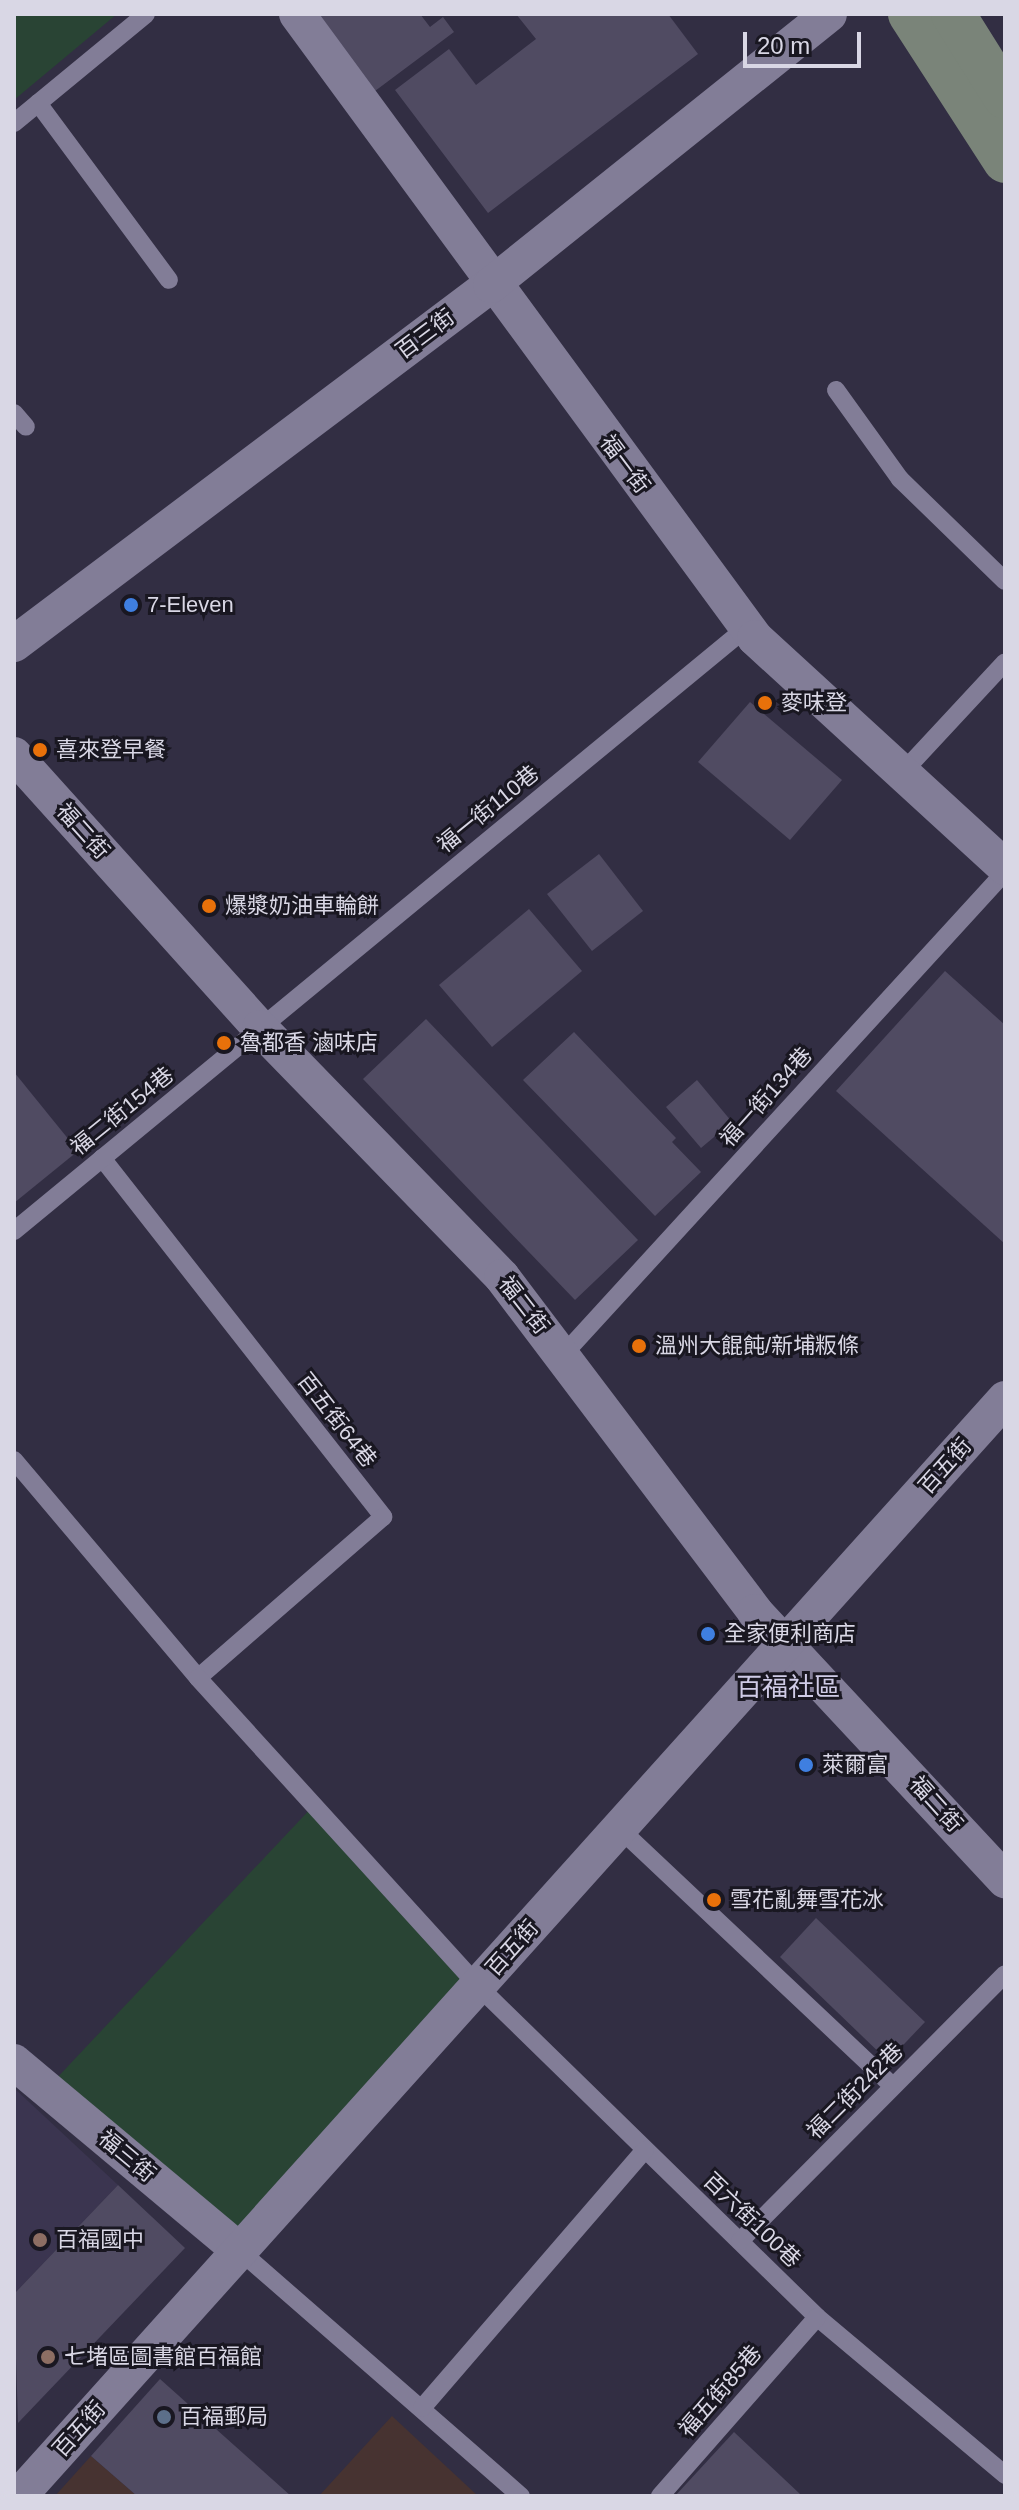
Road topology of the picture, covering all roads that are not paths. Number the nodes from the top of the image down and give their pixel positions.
1 (146, 14) edge
2 (297, 14) edge
3 (829, 14) edge
4 (910, 14) edge
5 (953, 14) edge
6 (1005, 97) edge
7 (38, 103) junction
8 (14, 123) edge
9 (1005, 161) edge
10 (169, 280) dead end
11 (491, 285) junction
12 (836, 390) dead end
13 (1005, 581) edge
14 (746, 628) junction
15 (14, 644) edge
16 (1005, 662) edge
17 (14, 755) edge
18 (902, 773) junction
19 (1005, 869) edge
20 (260, 1028) junction
21 (102, 1158) junction
22 (14, 1231) edge
23 (563, 1355) junction
24 (1005, 1399) edge
25 (14, 1460) edge
26 (787, 1641) junction
27 (198, 1678) junction
28 (620, 1829) junction
29 (1005, 1880) edge
30 (1005, 1974) edge
31 (478, 1986) junction
32 (14, 2062) edge
33 (893, 2086) junction
34 (645, 2150) junction
35 (740, 2241) junction
36 (240, 2251) junction
37 (817, 2317) junction
38 (422, 2408) junction
39 (1005, 2475) edge
40 (19, 2496) edge
41 (521, 2496) edge
42 (660, 2496) edge

1 - 7 lane
2 - 11 street, 福一街
3 - 11 street, 百三街
4 - 9 street
5 - 6 street
7 - 8 lane
7 - 10 lane
11 - 14 street, 福一街
11 - 15 street, 百三街
12 - 13 lane
14 - 18 street, 福一街
14 - 20 lane, 福一街110巷
16 - 18 lane
17 - 20 street, 福二街
18 - 19 street, 福一街
19 - 23 lane, 福一街134巷
20 - 21 lane, 福二街154巷
20 - 23 street, 福二街
21 - 22 lane, 福二街154巷
21 - 27 lane, 百五街64巷
23 - 26 street, 福二街
24 - 26 street, 百五街
25 - 27 lane
26 - 28 street, 百五街
26 - 29 street, 福二街
27 - 31 lane
28 - 31 street, 百五街
28 - 33 lane
30 - 33 lane, 福二街242巷
31 - 34 lane, 百六街100巷
31 - 36 street, 百五街
32 - 36 street, 福三街
33 - 35 lane, 福二街242巷
34 - 35 lane, 百六街100巷
34 - 38 lane
35 - 37 lane, 百六街100巷
36 - 38 lane
36 - 40 street, 百五街
37 - 39 lane, 百六街100巷
37 - 42 lane, 福五街85巷
38 - 41 lane

